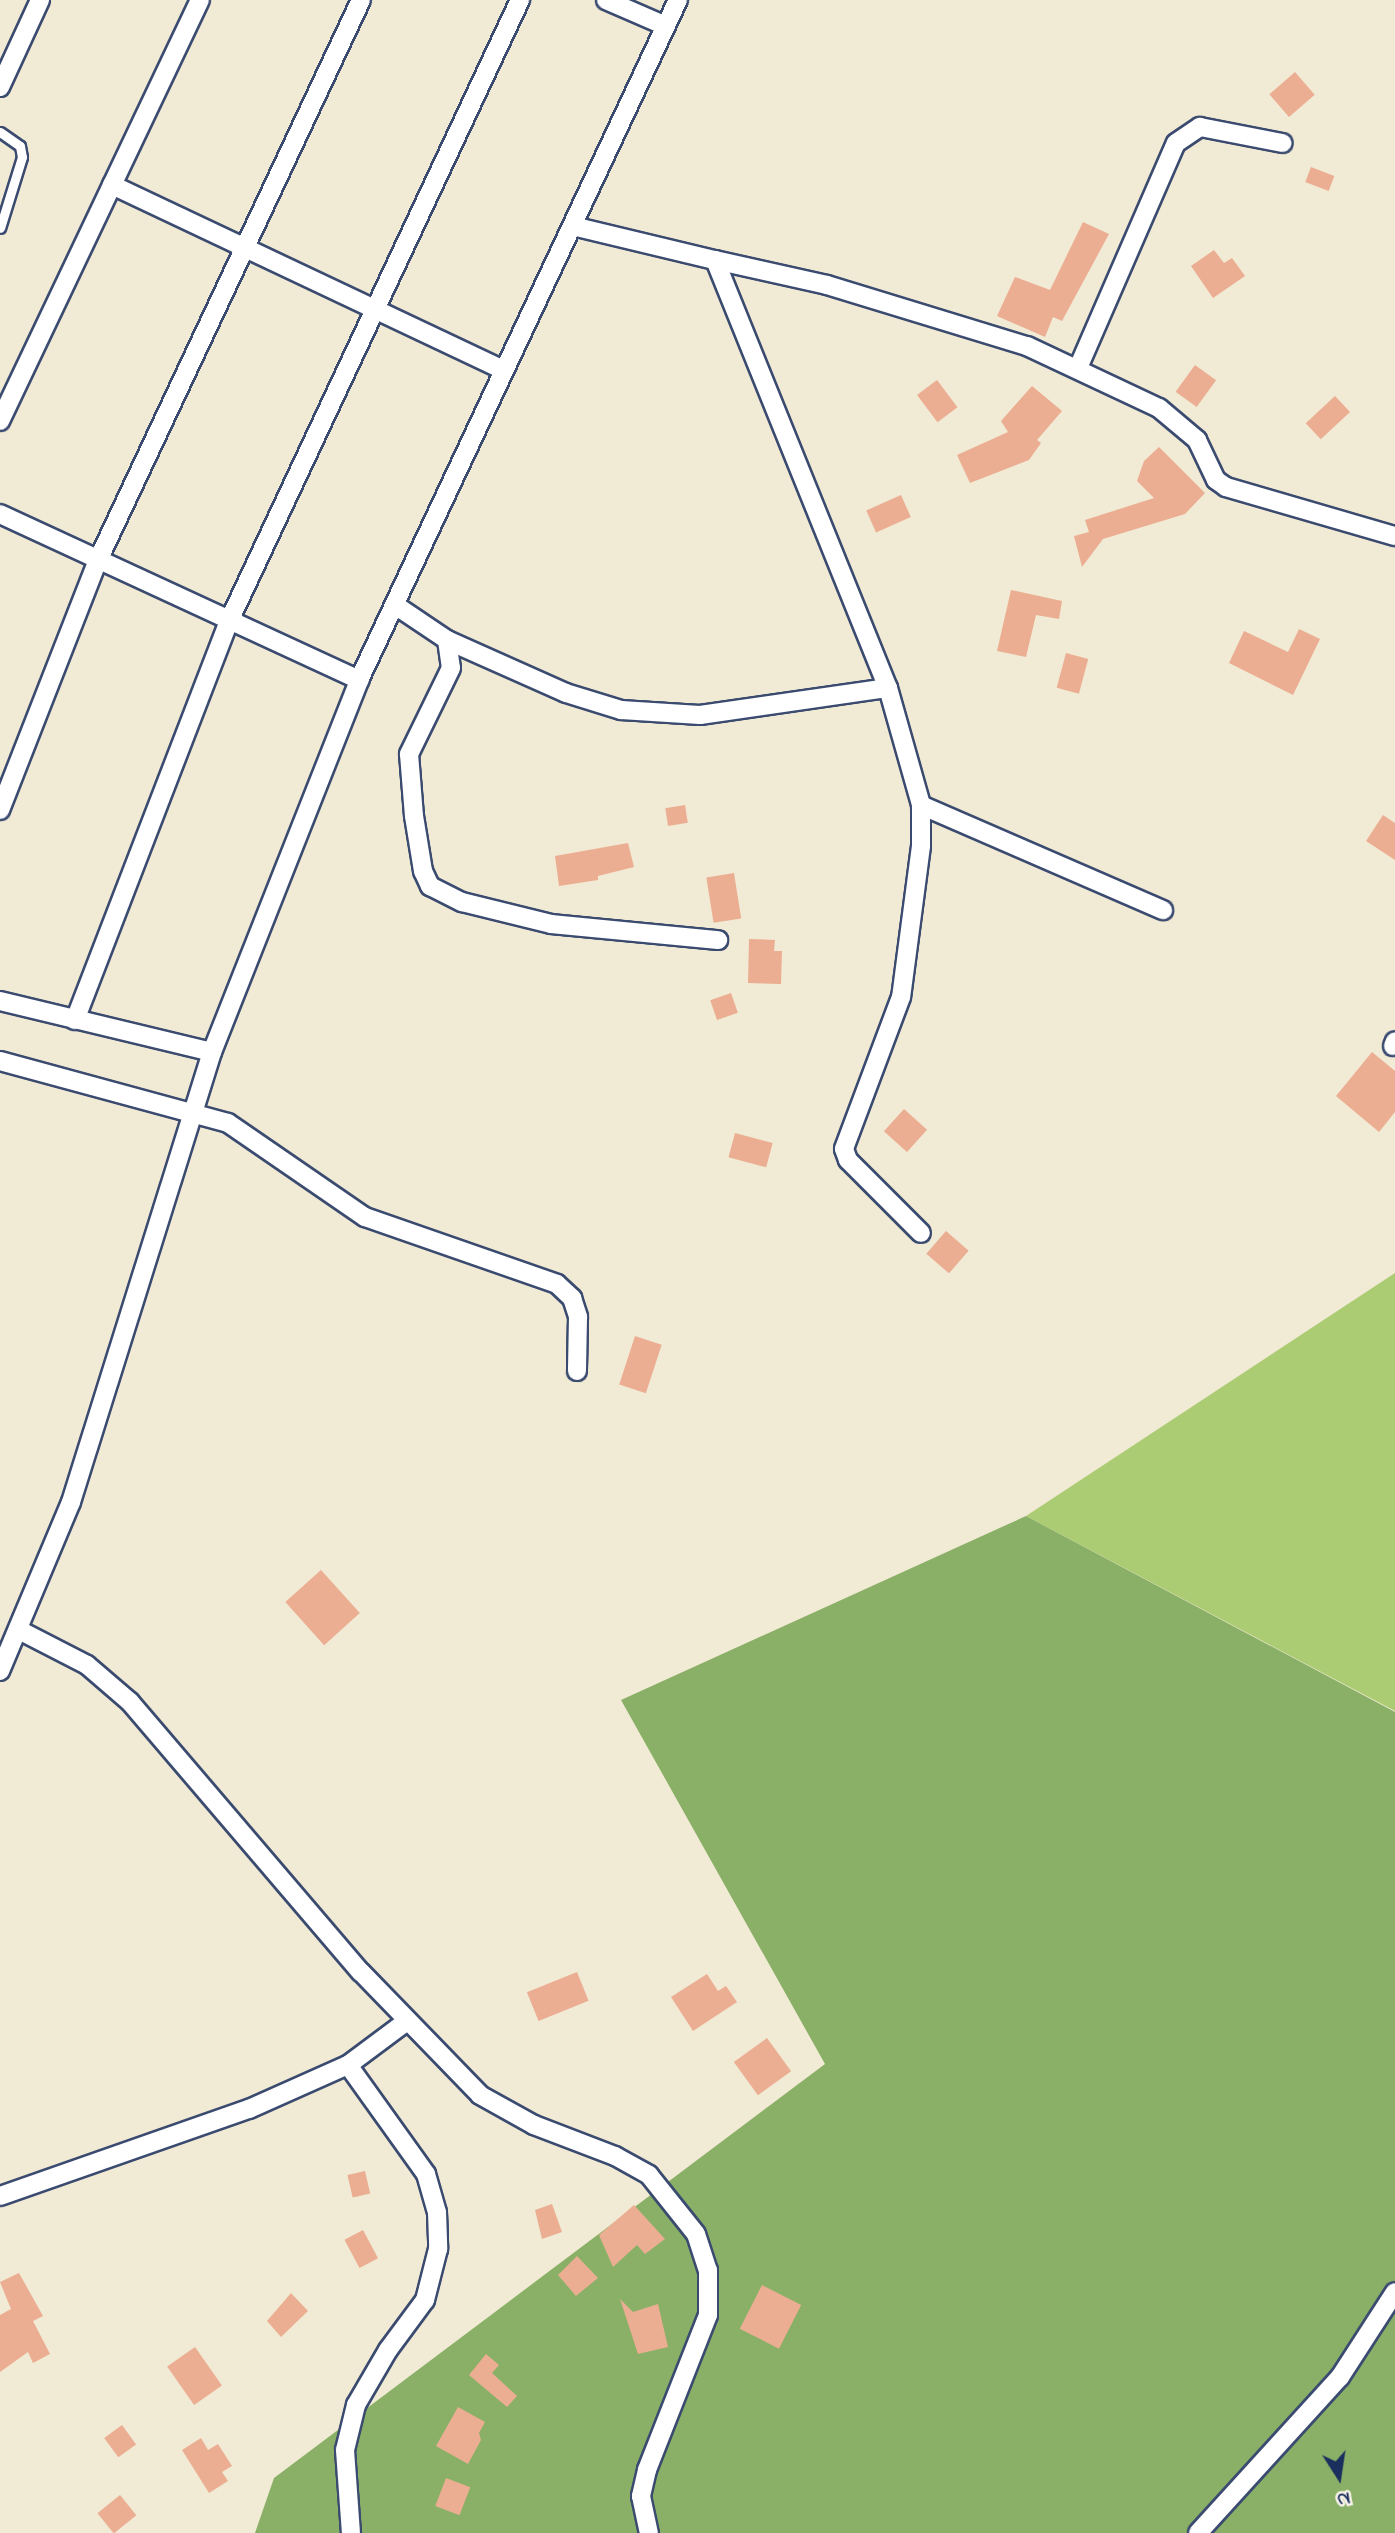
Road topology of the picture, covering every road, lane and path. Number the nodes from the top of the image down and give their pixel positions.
1 (40, 0) edge
2 (200, 0) edge
3 (361, 0) edge
4 (520, 0) edge
5 (606, 0) edge
6 (678, 0) edge
7 (666, 26) junction
8 (0, 87) edge
9 (0, 132) edge
10 (1282, 143) dead end
11 (112, 185) junction
12 (573, 226) junction
13 (0, 228) edge
14 (245, 247) junction
15 (715, 260) junction
16 (378, 309) junction
17 (1078, 368) junction
18 (504, 370) junction
19 (0, 421) edge
20 (0, 514) edge
21 (1395, 536) edge
22 (99, 558) junction
23 (395, 605) junction
24 (230, 619) junction
25 (447, 640) junction
26 (359, 680) junction
27 (888, 688) junction
28 (921, 804) junction
29 (0, 810) edge
30 (1163, 910) dead end
31 (718, 940) dead end
32 (0, 1001) edge
33 (75, 1020) junction
34 (212, 1052) junction
35 (0, 1061) edge
36 (192, 1110) junction
37 (921, 1233) dead end
38 (577, 1371) dead end
39 (19, 1630) junction
40 (0, 1671) edge
41 (407, 2021) junction
42 (348, 2065) junction
43 (0, 2196) edge
44 (1395, 2292) edge
45 (351, 2533) edge
46 (649, 2533) edge
47 (1198, 2533) edge

1 - 8 street
2 - 11 street
3 - 14 street
4 - 16 street
5 - 7 street
6 - 7 street
7 - 12 street
9 - 13 lane
10 - 17 street
11 - 14 street
11 - 19 street
12 - 15 street
12 - 18 street
14 - 16 street
14 - 22 street
15 - 17 street
15 - 27 street
16 - 18 street
16 - 24 street
17 - 21 street
18 - 23 street
20 - 22 street
22 - 24 street
22 - 29 street
23 - 25 street
23 - 26 street
24 - 26 street
24 - 33 street
25 - 27 street
25 - 31 street
26 - 34 street
27 - 28 street
28 - 30 street
28 - 37 street
32 - 33 street
33 - 34 street
34 - 36 street
35 - 36 street
36 - 38 street
36 - 39 street
39 - 40 street
39 - 41 street
41 - 42 street
41 - 46 street
42 - 43 street
42 - 45 street
44 - 47 street

